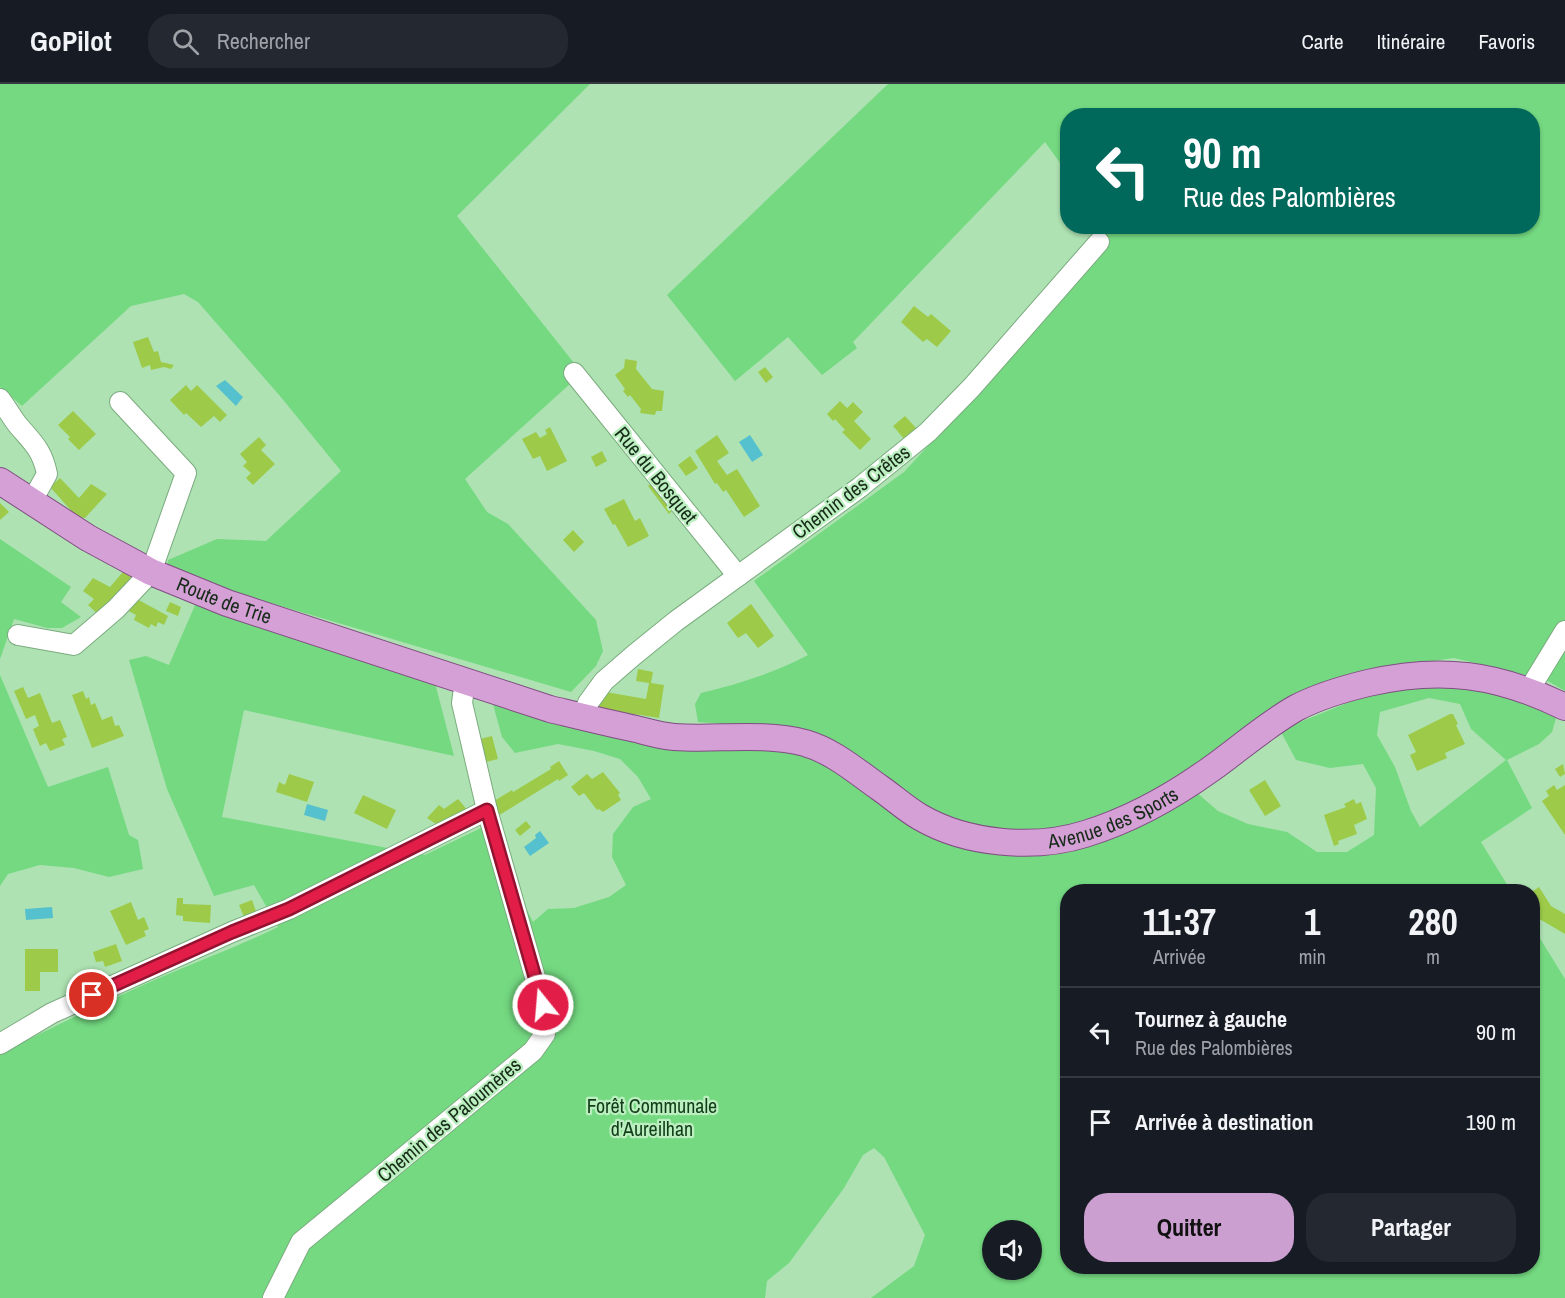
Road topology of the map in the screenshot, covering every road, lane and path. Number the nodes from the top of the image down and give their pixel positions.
1 (1099, 242) dead end
2 (574, 373) dead end
3 (0, 399) edge
4 (120, 402) dead end
5 (0, 482) edge
6 (32, 501) junction
7 (151, 572) junction
8 (738, 576) junction
9 (1565, 631) edge
10 (18, 635) dead end
11 (1559, 650) edge
12 (465, 681) junction
13 (1529, 690) junction
14 (1565, 707) edge
15 (582, 717) junction
16 (487, 810) junction
17 (0, 1044) edge
18 (273, 1298) edge

1 - 8 street, Chemin des Crêtes
2 - 8 street, Rue du Bosquet
3 - 6 street
4 - 7 street
5 - 6 main road, Route de Trie
6 - 7 main road, Route de Trie
7 - 10 street
7 - 12 main road, Route de Trie
8 - 15 street, Chemin des Crêtes
9 - 11 street
11 - 13 street
12 - 15 main road, Route de Trie
12 - 16 street, Chemin des Paloumères
13 - 14 main road, Avenue des Sports
13 - 15 main road, Avenue des Sports
16 - 17 street
16 - 18 street, Chemin des Paloumères

